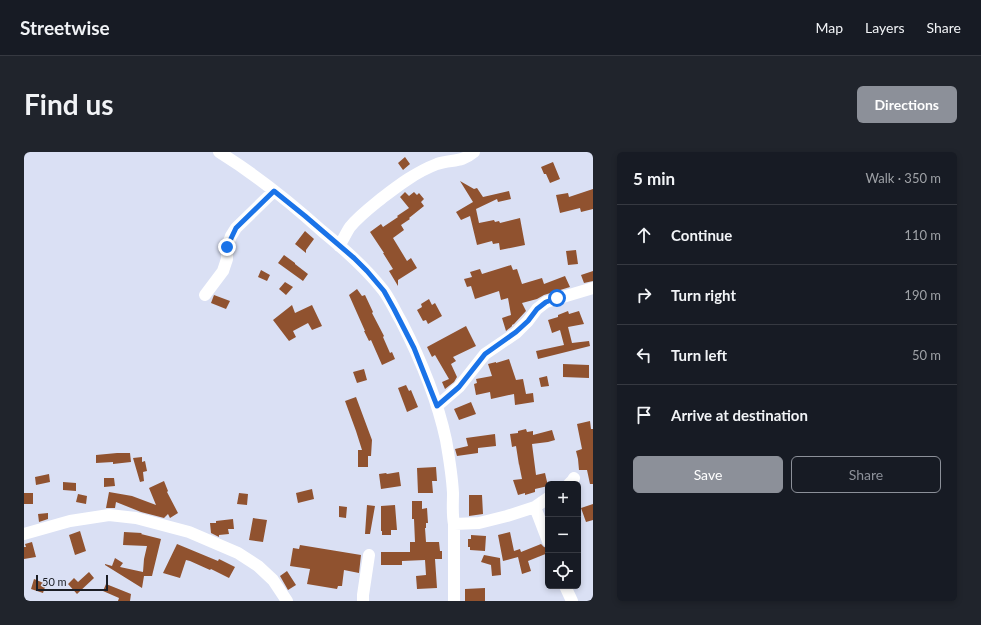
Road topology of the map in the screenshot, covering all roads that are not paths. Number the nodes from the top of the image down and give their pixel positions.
1 (219, 152) edge
2 (474, 152) edge
3 (274, 191) junction
4 (339, 246) junction
5 (593, 288) edge
6 (205, 295) dead end
7 (437, 406) junction
8 (545, 500) edge
9 (535, 507) junction
10 (454, 524) junction
11 (545, 533) edge
12 (24, 534) edge
13 (369, 554) dead end
14 (566, 589) edge
15 (287, 601) edge
16 (363, 601) edge
17 (454, 601) edge
18 (572, 601) edge

1 - 3 street
2 - 4 street
3 - 4 street
3 - 6 street
4 - 7 street
5 - 7 street
7 - 10 street
8 - 9 street
9 - 10 street
9 - 11 street
10 - 17 street
12 - 15 street
13 - 16 street
14 - 18 street

